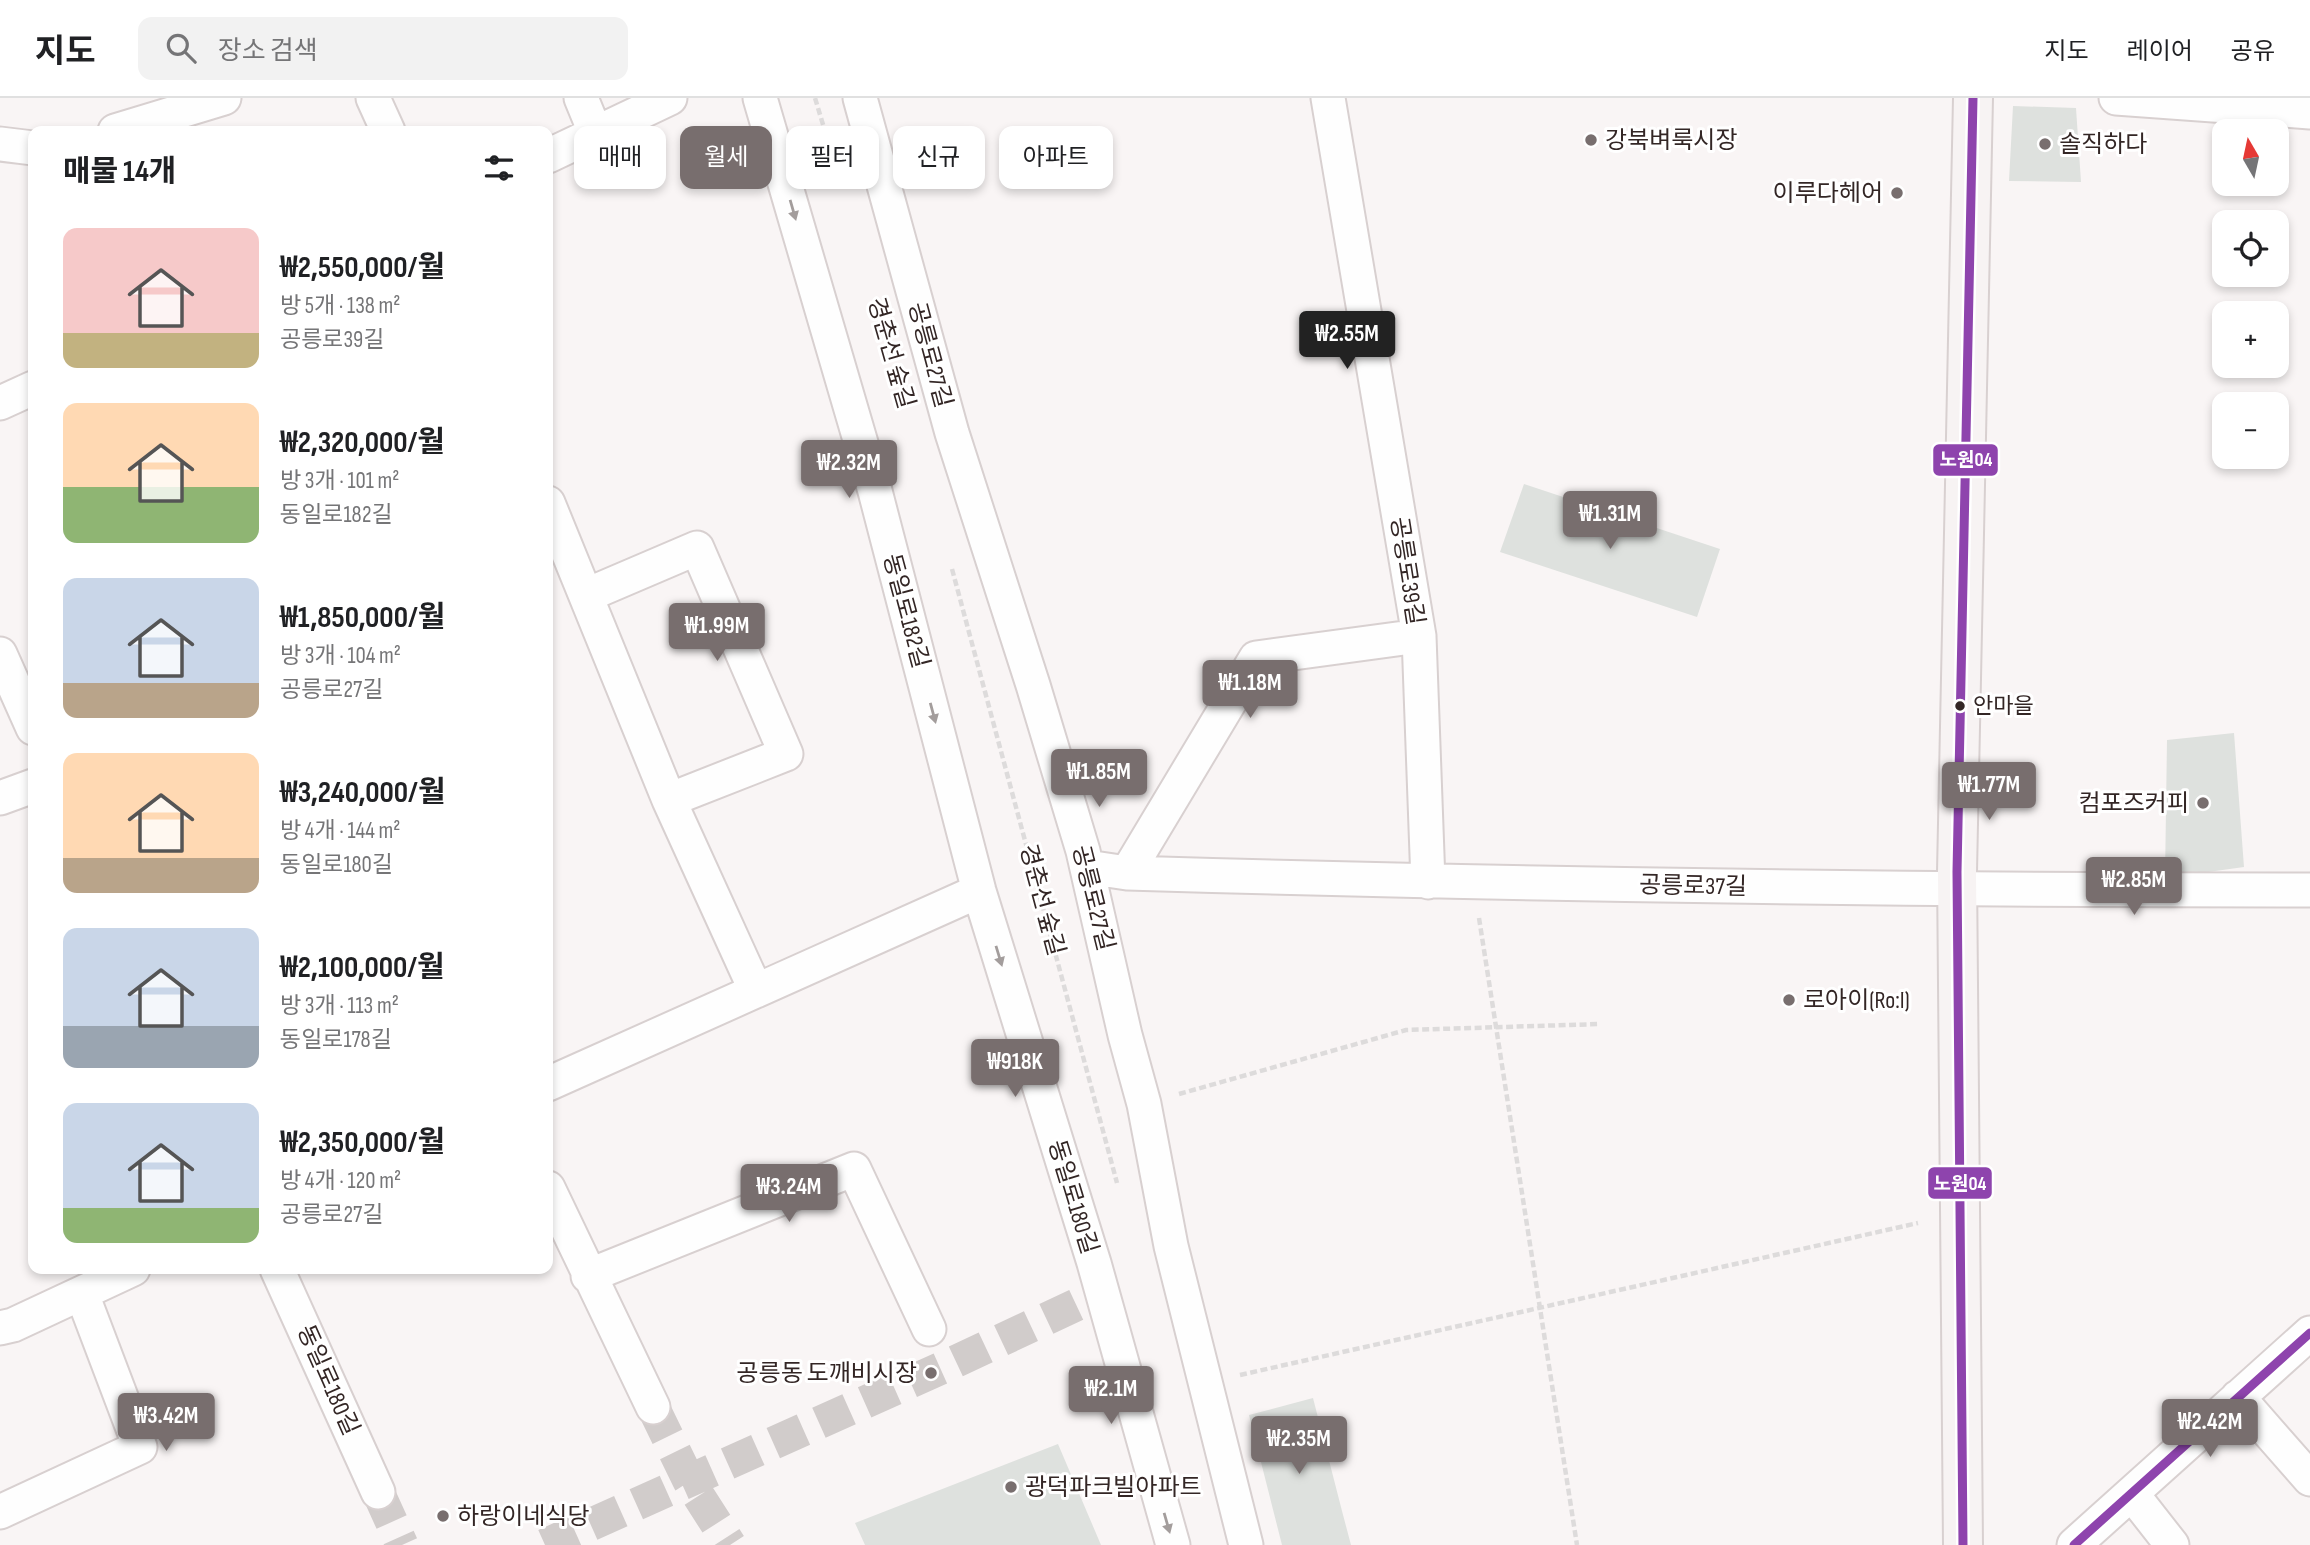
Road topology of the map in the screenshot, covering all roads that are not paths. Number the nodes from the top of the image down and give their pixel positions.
1 (223, 98) edge
2 (373, 98) edge
3 (581, 98) edge
4 (670, 98) edge
5 (760, 98) edge
6 (860, 98) edge
7 (1328, 98) edge
8 (1973, 98) edge
9 (2116, 98) edge
10 (2310, 112) edge
11 (131, 126) edge
12 (386, 126) edge
13 (593, 126) edge
14 (608, 126) edge
15 (574, 143) edge
16 (0, 144) edge
17 (28, 147) edge
18 (553, 153) edge
19 (28, 390) edge
20 (0, 403) edge
21 (553, 515) edge
22 (587, 595) junction
23 (1419, 636) junction
24 (0, 654) edge
25 (28, 717) edge
26 (28, 788) edge
27 (0, 798) edge
28 (670, 800) junction
29 (1087, 867) junction
30 (1127, 873) junction
31 (1428, 882) junction
32 (1958, 890) junction
33 (2310, 890) edge
34 (979, 891) junction
35 (756, 991) junction
36 (553, 1082) edge
37 (553, 1199) edge
38 (123, 1274) edge
39 (279, 1274) edge
40 (588, 1276) junction
41 (82, 1294) junction
42 (0, 1328) edge
43 (929, 1329) dead end
44 (2310, 1333) edge
45 (2238, 1397) junction
46 (653, 1407) tunnel mouth
47 (2310, 1479) edge
48 (378, 1492) tunnel mouth
49 (2132, 1494) junction
50 (0, 1512) edge
51 (1173, 1545) edge
52 (1246, 1545) edge
53 (1963, 1545) edge
54 (2074, 1545) edge
55 (2172, 1545) edge

1 - 11 street
2 - 12 street
3 - 13 street
4 - 14 street
5 -> 34 street, 동일로182길
6 - 29 street, 공릉로27길
7 - 23 street, 공릉로39길
8 - 32 street
9 - 10 street
15 - 18 street
16 - 17 street
19 - 20 street
21 - 22 street
22 - 28 street
22 - 28 street
23 - 30 street, 공릉로39길
23 - 31 street
24 - 25 street
26 - 27 street
28 - 35 street
29 - 30 street, 공릉로37길
29 - 52 street, 공릉로27길
30 - 31 street, 공릉로37길
31 - 32 street, 공릉로37길
32 - 33 street, 공릉로37길
32 - 53 street
34 - 35 street
34 -> 51 street, 동일로180길
35 - 36 street
37 - 40 street
38 - 41 street
39 - 48 street, 동일로180길
40 - 43 street
40 - 46 street
41 - 42 street
41 - 50 street
44 - 45 street
45 - 47 street
45 - 49 street
49 - 54 street
49 - 55 street

